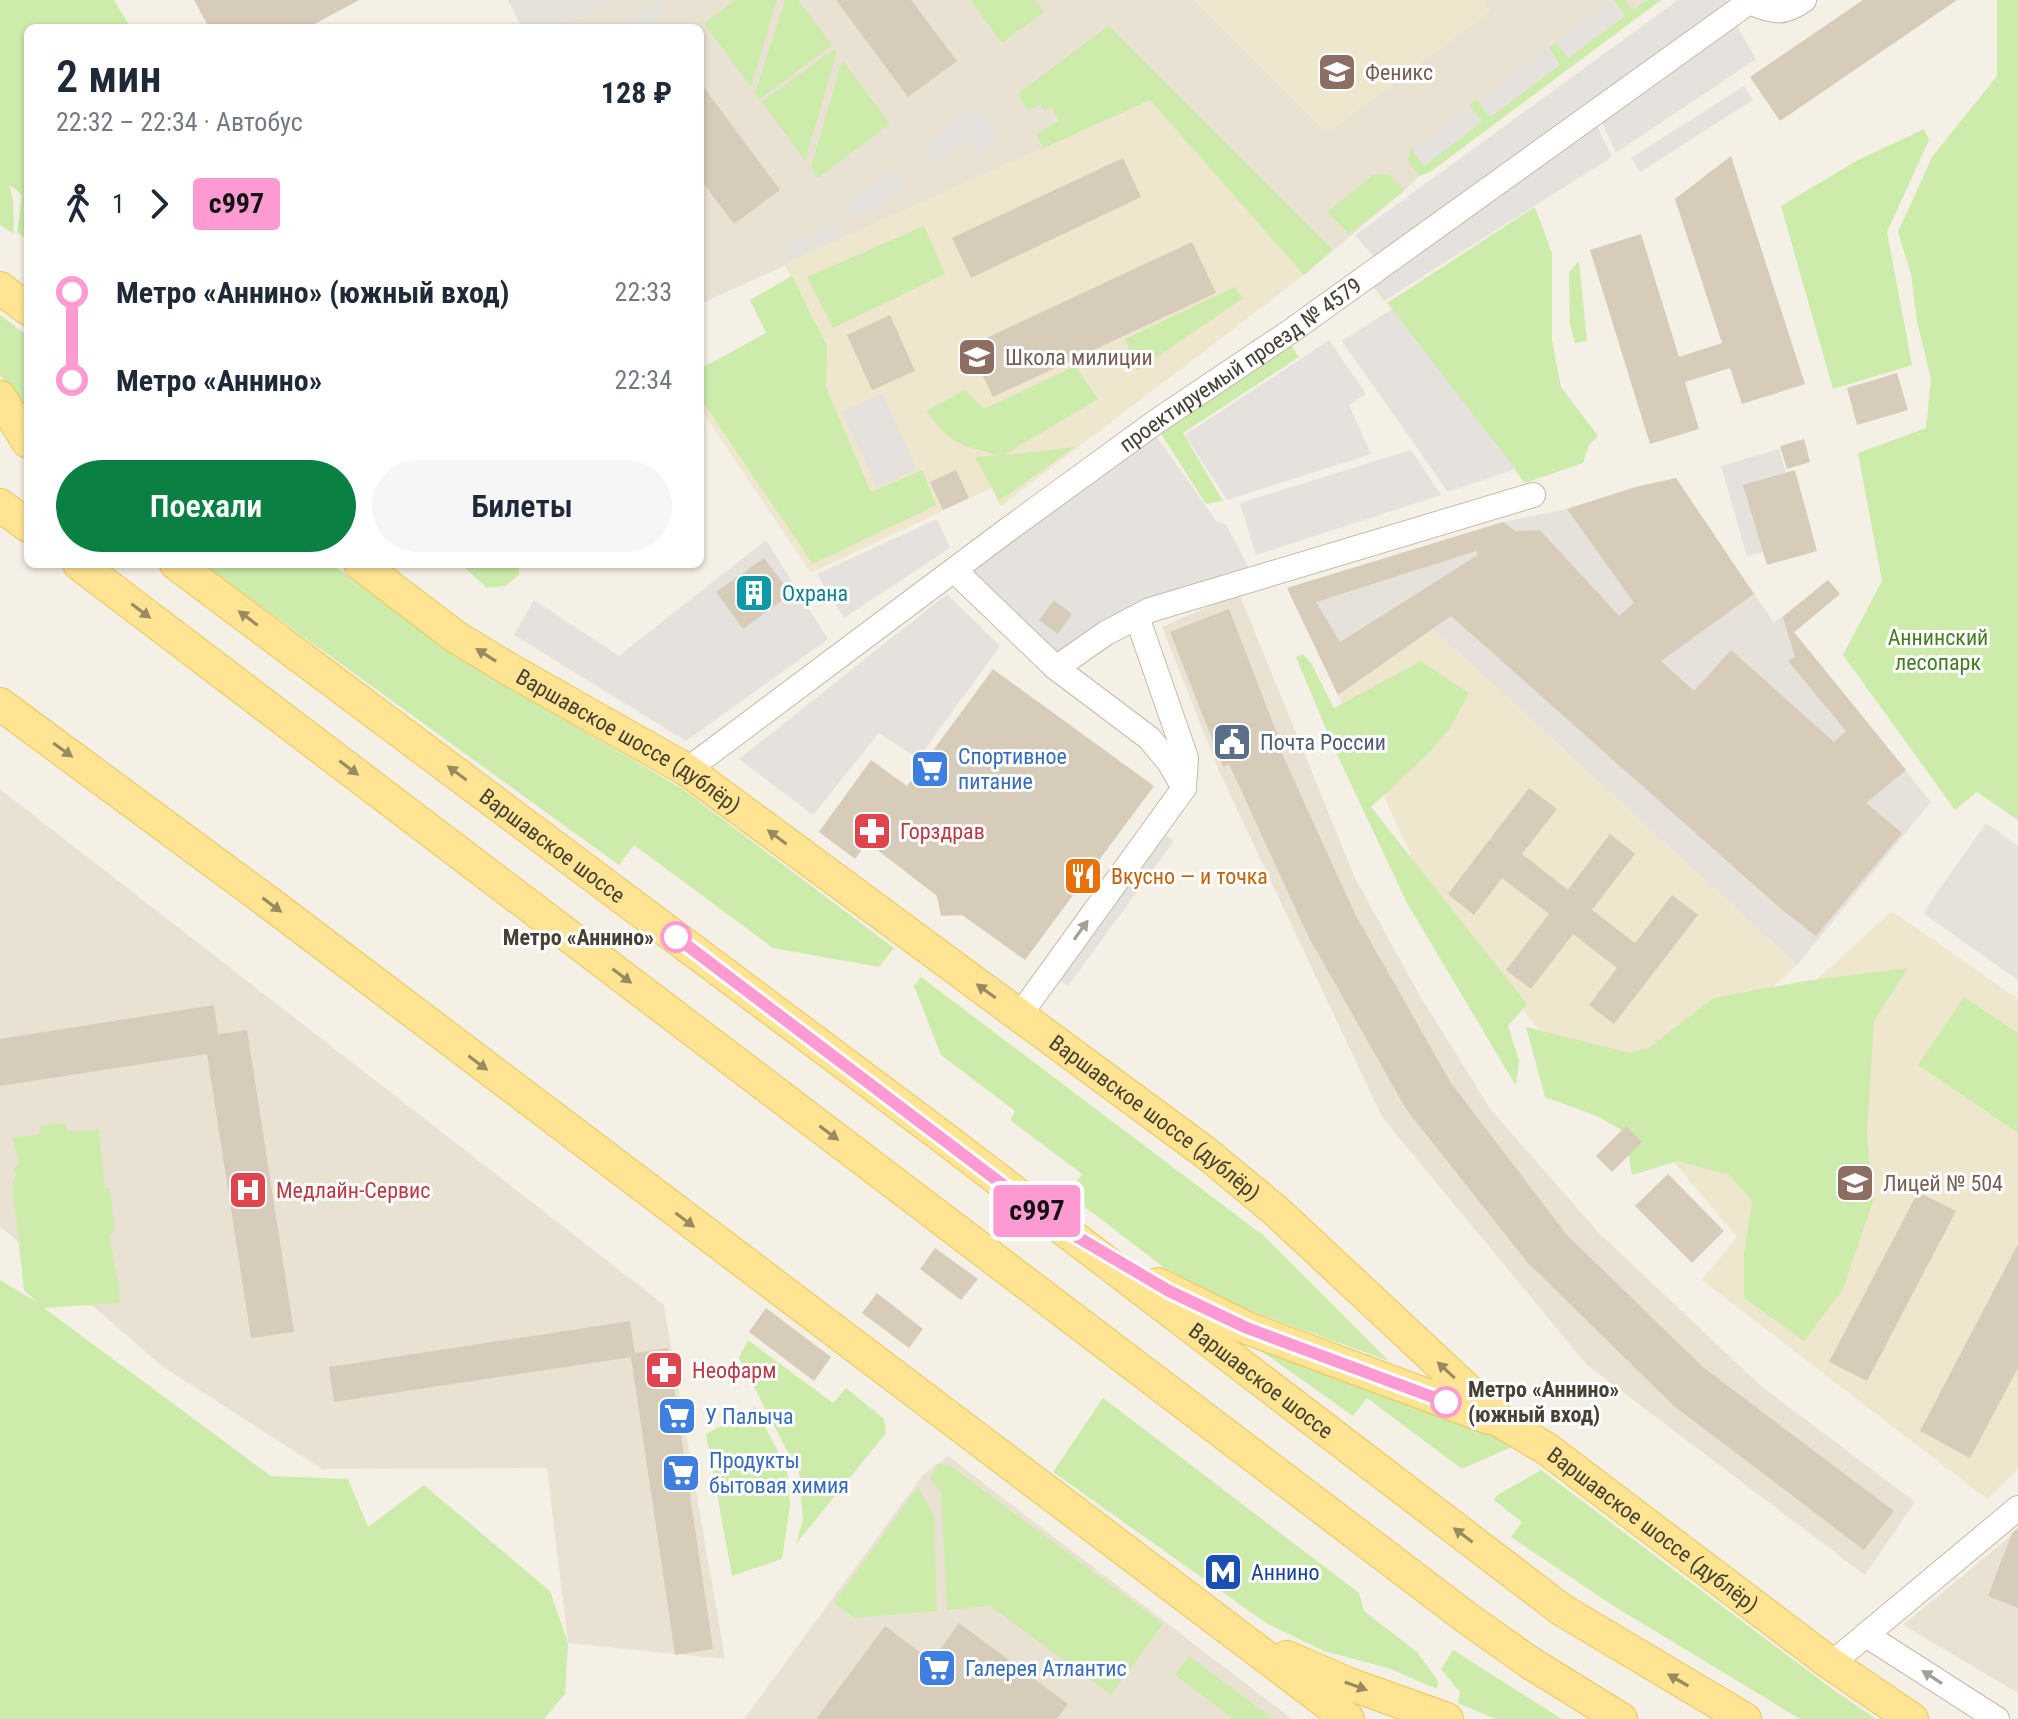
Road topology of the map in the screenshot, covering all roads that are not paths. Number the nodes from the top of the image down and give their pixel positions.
1 (1804, 0) edge
2 (0, 288) edge
3 (24, 306) edge
4 (0, 397) edge
5 (0, 432) edge
6 (24, 436) edge
7 (24, 450) edge
8 (1533, 495) dead end
9 (0, 505) edge
10 (24, 523) edge
11 (84, 568) edge
12 (181, 568) edge
13 (365, 568) edge
14 (955, 571) junction
15 (1137, 617) junction
16 (1056, 668) junction
17 (0, 704) edge
18 (687, 770) junction
19 (1182, 774) junction
20 (1019, 1016) junction
21 (1052, 1222) junction
22 (1503, 1423) junction
23 (2018, 1508) edge
24 (1232, 1634) junction
25 (1866, 1635) junction
26 (1831, 1664) junction
27 (1348, 1719) edge
28 (1447, 1719) edge
29 (1621, 1719) edge
30 (1745, 1719) edge
31 (1912, 1719) edge
32 (1997, 1719) edge

1 - 14 street, проектируемый проезд № 4579
2 - 3 main road
4 - 6 main road
5 - 7 main road
8 - 15 street
9 - 10 main road
11 -> 29 main road
21 -> 12 main road, Варшавское шоссе
18 -> 13 main road, Варшавское шоссе (дублёр)
14 - 16 street
14 - 18 street, проектируемый проезд № 4579
15 - 16 street
15 - 19 street
16 - 19 street
17 -> 24 main road
20 -> 18 main road, Варшавское шоссе (дублёр)
20 -> 19 street
22 -> 20 main road, Варшавское шоссе (дублёр)
21 - 22 main road
30 -> 21 main road, Варшавское шоссе
22 - 26 main road, Варшавское шоссе (дублёр)
23 - 25 street
24 - 27 main road
24 -> 28 main road
25 - 26 street
32 -> 25 street
26 - 31 main road, Варшавское шоссе (дублёр)

